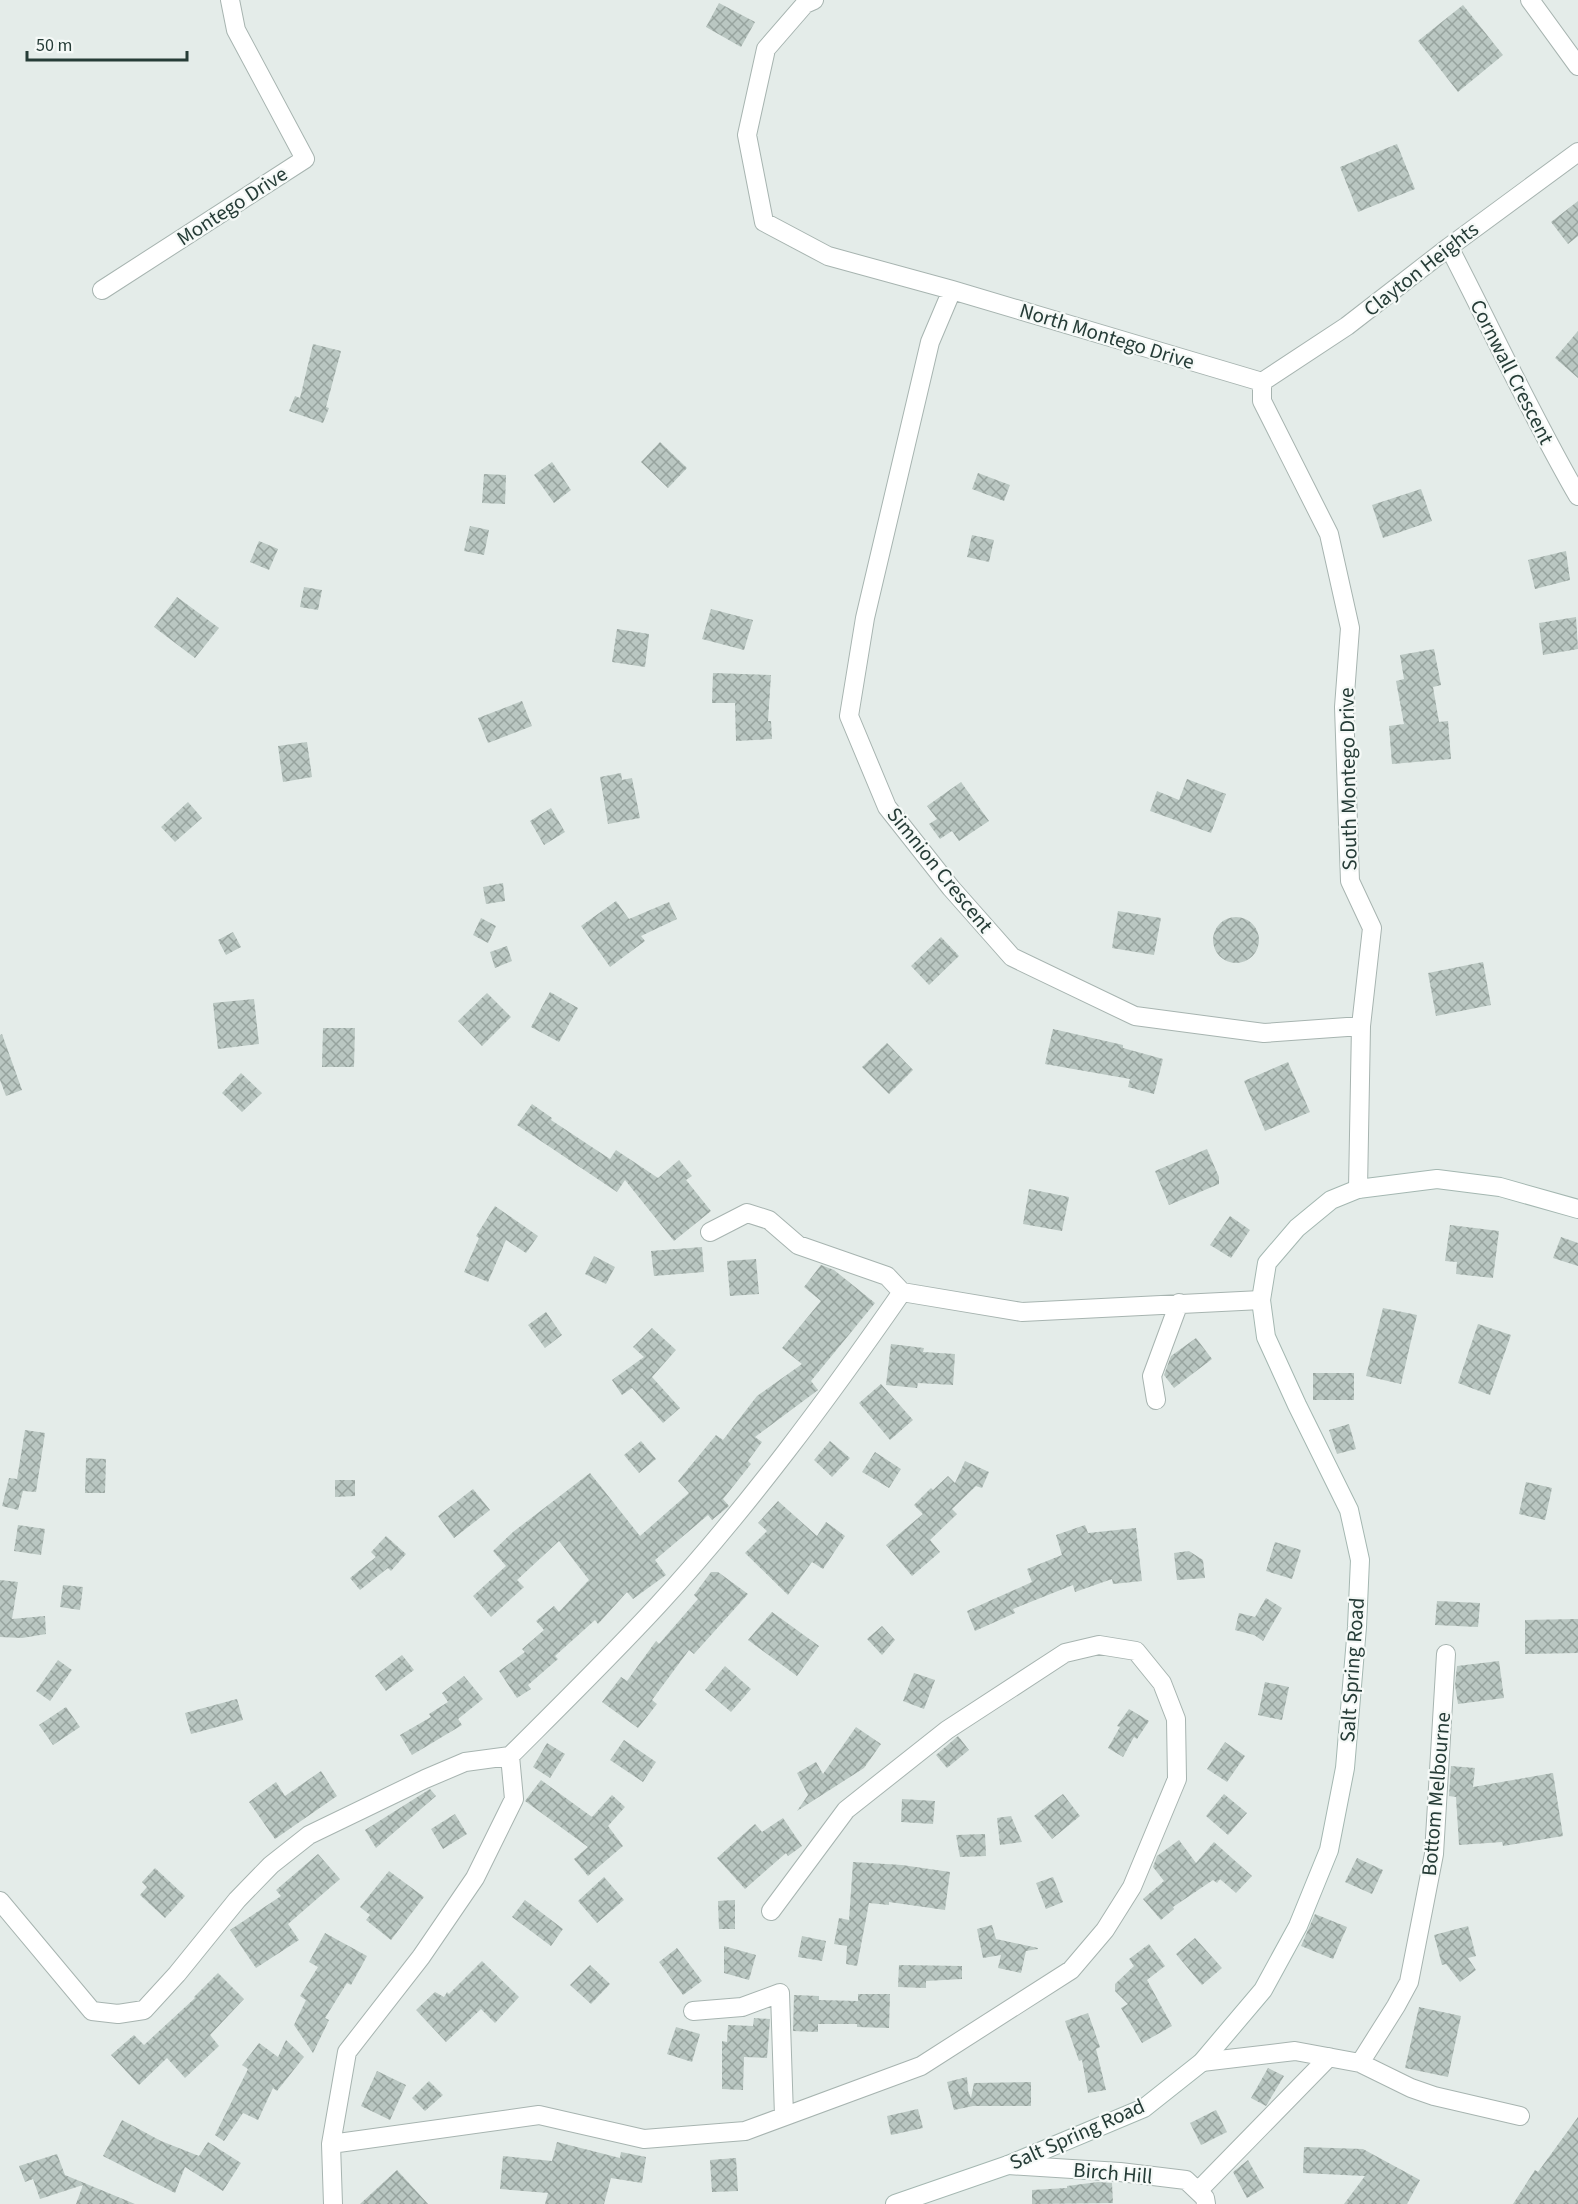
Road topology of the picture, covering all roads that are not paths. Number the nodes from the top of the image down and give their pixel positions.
1 (230, 0) edge
2 (814, 0) edge
3 (1530, 0) edge
4 (1578, 66) edge
5 (1578, 152) edge
6 (1449, 247) junction
7 (102, 290) dead end
8 (952, 290) junction
9 (1262, 382) junction
10 (1578, 496) edge
11 (1361, 1026) junction
12 (1358, 1189) junction
13 (1578, 1209) edge
14 (710, 1232) dead end
15 (902, 1292) junction
16 (1261, 1300) junction
17 (1179, 1303) junction
18 (1156, 1400) dead end
19 (1446, 1654) dead end
20 (510, 1756) junction
21 (0, 1901) edge
22 (771, 1911) dead end
23 (693, 2011) dead end
24 (1329, 2057) junction
25 (1202, 2062) junction
26 (1360, 2063) junction
27 (784, 2116) junction
28 (1520, 2116) dead end
29 (331, 2144) junction
30 (1008, 2166) junction
31 (1202, 2197) edge
32 (333, 2204) edge
33 (895, 2204) edge

1 - 7 street, Montego Drive
2 - 8 street
3 - 4 street
5 - 6 street, Clayton Heights
6 - 9 street, Clayton Heights
6 - 10 street, Cornwall Crescent
8 - 9 street, North Montego Drive
8 - 11 street, Simnion Crescent
9 - 11 street, South Montego Drive
11 - 12 street, South Montego Drive
12 - 13 street, Salt Spring Road
12 - 16 street, Salt Spring Road
14 - 15 street
15 - 17 street
15 - 20 street
16 - 17 street
16 - 25 street, Salt Spring Road
17 - 18 street
19 - 26 street, Bottom Melbourne
20 - 21 street
20 - 29 street
22 - 27 street
23 - 27 street
24 - 25 street
24 - 26 street
24 - 31 street
25 - 30 street, Salt Spring Road
26 - 28 street
27 - 29 street
29 - 32 street
30 - 31 street, Birch Hill
30 - 33 street, Salt Spring Road

